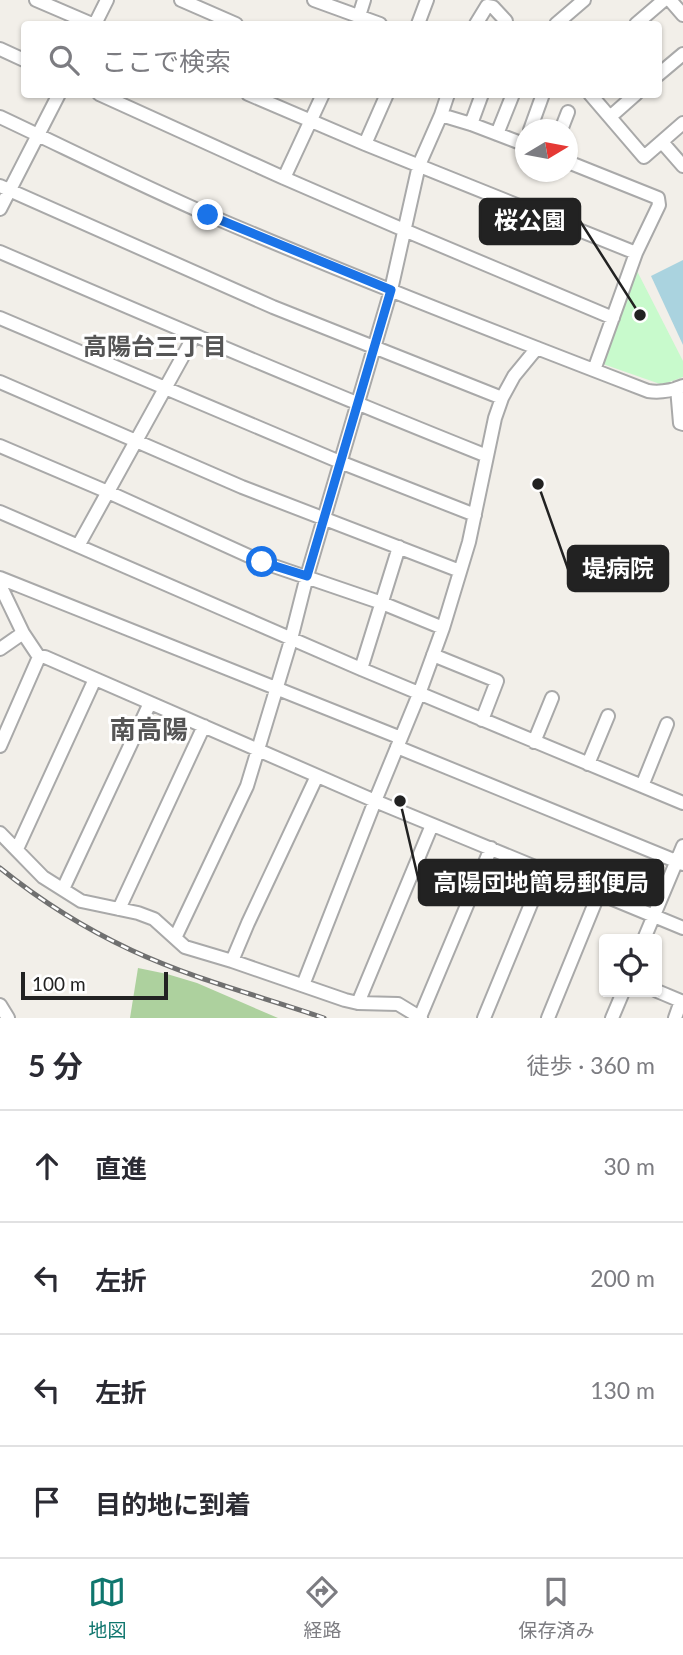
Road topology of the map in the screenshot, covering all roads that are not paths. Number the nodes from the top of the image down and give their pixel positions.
1 (36, 0) edge
2 (107, 0) edge
3 (181, 0) edge
4 (314, 0) edge
5 (364, 0) edge
6 (427, 0) edge
7 (584, 0) edge
8 (664, 0) edge
9 (670, 0) edge
10 (683, 15) edge
11 (359, 16) junction
12 (86, 21) edge
13 (95, 21) edge
14 (229, 21) edge
15 (372, 21) edge
16 (419, 21) edge
17 (478, 21) edge
18 (506, 21) dead end
19 (560, 21) edge
20 (640, 21) edge
21 (0, 49) edge
22 (683, 54) edge
23 (21, 59) edge
24 (662, 72) edge
25 (57, 98) edge
26 (108, 98) edge
27 (257, 98) edge
28 (321, 98) edge
29 (385, 98) edge
30 (447, 98) edge
31 (481, 98) edge
32 (511, 98) edge
33 (542, 98) edge
34 (593, 98) edge
35 (631, 98) edge
36 (568, 112) dead end
37 (441, 115) junction
38 (0, 117) edge
39 (610, 117) junction
40 (534, 119) edge
41 (565, 119) edge
42 (310, 121) junction
43 (683, 123) edge
44 (471, 124) junction
45 (497, 134) junction
46 (38, 135) junction
47 (515, 140) edge
48 (662, 142) junction
49 (365, 144) junction
50 (419, 165) junction
51 (578, 166) edge
52 (683, 166) edge
53 (284, 178) junction
54 (5, 188) edge
55 (0, 209) edge
56 (404, 230) junction
57 (0, 252) edge
58 (636, 253) junction
59 (391, 290) junction
60 (0, 318) edge
61 (613, 318) junction
62 (194, 336) junction
63 (374, 347) junction
64 (537, 348) junction
65 (594, 370) junction
66 (0, 382) edge
67 (680, 387) edge
68 (165, 388) junction
69 (502, 398) junction
70 (358, 404) junction
71 (683, 424) edge
72 (135, 440) junction
73 (0, 446) edge
74 (487, 456) junction
75 (340, 462) junction
76 (108, 492) junction
77 (0, 512) edge
78 (475, 515) junction
79 (324, 519) junction
80 (78, 546) junction
81 (399, 547) junction
82 (460, 571) junction
83 (307, 576) junction
84 (0, 578) edge
85 (0, 585) edge
86 (382, 603) junction
87 (443, 628) junction
88 (23, 633) junction
89 (290, 639) junction
90 (0, 649) edge
91 (433, 655) junction
92 (38, 657) junction
93 (362, 669) junction
94 (95, 678) junction
95 (276, 688) junction
96 (419, 694) junction
97 (552, 698) dead end
98 (150, 703) junction
99 (608, 716) dead end
100 (482, 720) junction
101 (667, 724) dead end
102 (204, 726) junction
103 (399, 742) junction
104 (534, 742) junction
105 (0, 746) edge
106 (257, 750) junction
107 (588, 764) junction
108 (317, 776) junction
109 (642, 786) junction
110 (375, 801) junction
111 (683, 803) edge
112 (432, 825) junction
113 (0, 833) edge
114 (683, 846) edge
115 (491, 848) junction
116 (17, 849) junction
117 (680, 862) edge
118 (545, 870) junction
119 (63, 889) junction
120 (599, 893) junction
121 (119, 909) junction
122 (654, 916) junction
123 (683, 928) edge
124 (647, 934) edge
125 (175, 938) junction
126 (232, 961) junction
127 (303, 985) junction
128 (662, 993) edge
129 (621, 997) edge
130 (682, 1002) edge
131 (358, 1003) junction
132 (0, 1005) edge
133 (8, 1018) edge
134 (420, 1018) edge
135 (484, 1018) edge
136 (548, 1018) edge
137 (612, 1018) edge
138 (675, 1018) edge

1 - 12 street
2 - 13 street
3 - 14 street
4 - 11 street
5 - 11 street
6 - 16 street
7 - 19 street
8 - 20 street
9 - 10 street
11 - 15 street
17 - 18 street
21 - 23 street
22 - 24 street
25 - 46 street
26 - 53 street
27 - 42 street
28 - 42 street
29 - 49 street
30 - 37 street
31 - 44 street
32 - 45 street
33 - 40 street
34 - 39 street
35 - 39 street
36 - 41 street
37 - 44 street
37 - 50 street
38 - 46 street
39 - 48 street
42 - 49 street
42 - 53 street
43 - 48 street
44 - 45 street
45 - 47 street
46 - 54 street
46 - 59 street
48 - 52 street
49 - 50 street
50 - 56 street
50 - 58 street
51 - 58 street
53 - 56 street
54 - 55 street
54 - 63 street
56 - 59 street
56 - 61 street
57 - 62 street
58 - 61 street
59 - 63 street
59 - 64 street
60 - 68 street
61 - 65 street
62 - 68 street
62 - 70 street
63 - 69 street
63 - 70 street
64 - 65 street
64 - 69 street
65 - 67 street
66 - 72 street
67 - 71 street
68 - 72 street
68 - 75 street
69 - 74 street
70 - 74 street
70 - 75 street
72 - 76 street
72 - 79 street
73 - 76 street
74 - 78 street
75 - 78 street
75 - 79 street
76 - 80 street
76 - 83 street
77 - 80 street
78 - 82 street
79 - 81 street
79 - 83 street
80 - 89 street
81 - 82 street
81 - 86 street
82 - 87 street
83 - 86 street
83 - 89 street
84 - 95 street
85 - 88 street
86 - 87 street
86 - 93 street
87 - 91 street
88 - 90 street
88 - 92 street
89 - 93 street
89 - 95 street
91 - 96 street
91 - 100 street
92 - 94 street
92 - 105 street
93 - 96 street
94 - 98 street
94 - 116 street
95 - 103 street
95 - 106 street
96 - 100 street
96 - 103 street
97 - 104 street
98 - 102 street
98 - 119 street
99 - 107 street
100 - 104 street
101 - 109 street
102 - 106 street
102 - 121 street
103 - 110 street
103 - 117 street
104 - 107 street
106 - 108 street
106 - 125 street
107 - 109 street
108 - 110 street
108 - 126 street
109 - 111 street
110 - 112 street
110 - 127 street
112 - 115 street
112 - 131 street
113 - 116 street
114 - 117 street
115 - 118 street
115 - 134 street
116 - 119 street
117 - 122 street
118 - 120 street
118 - 135 street
119 - 121 street
120 - 122 street
120 - 136 street
121 - 125 street
122 - 123 street
122 - 124 street
125 - 126 street
126 - 127 street
127 - 131 street
128 - 130 street
129 - 137 street
130 - 138 street
131 - 134 street
132 - 133 street

